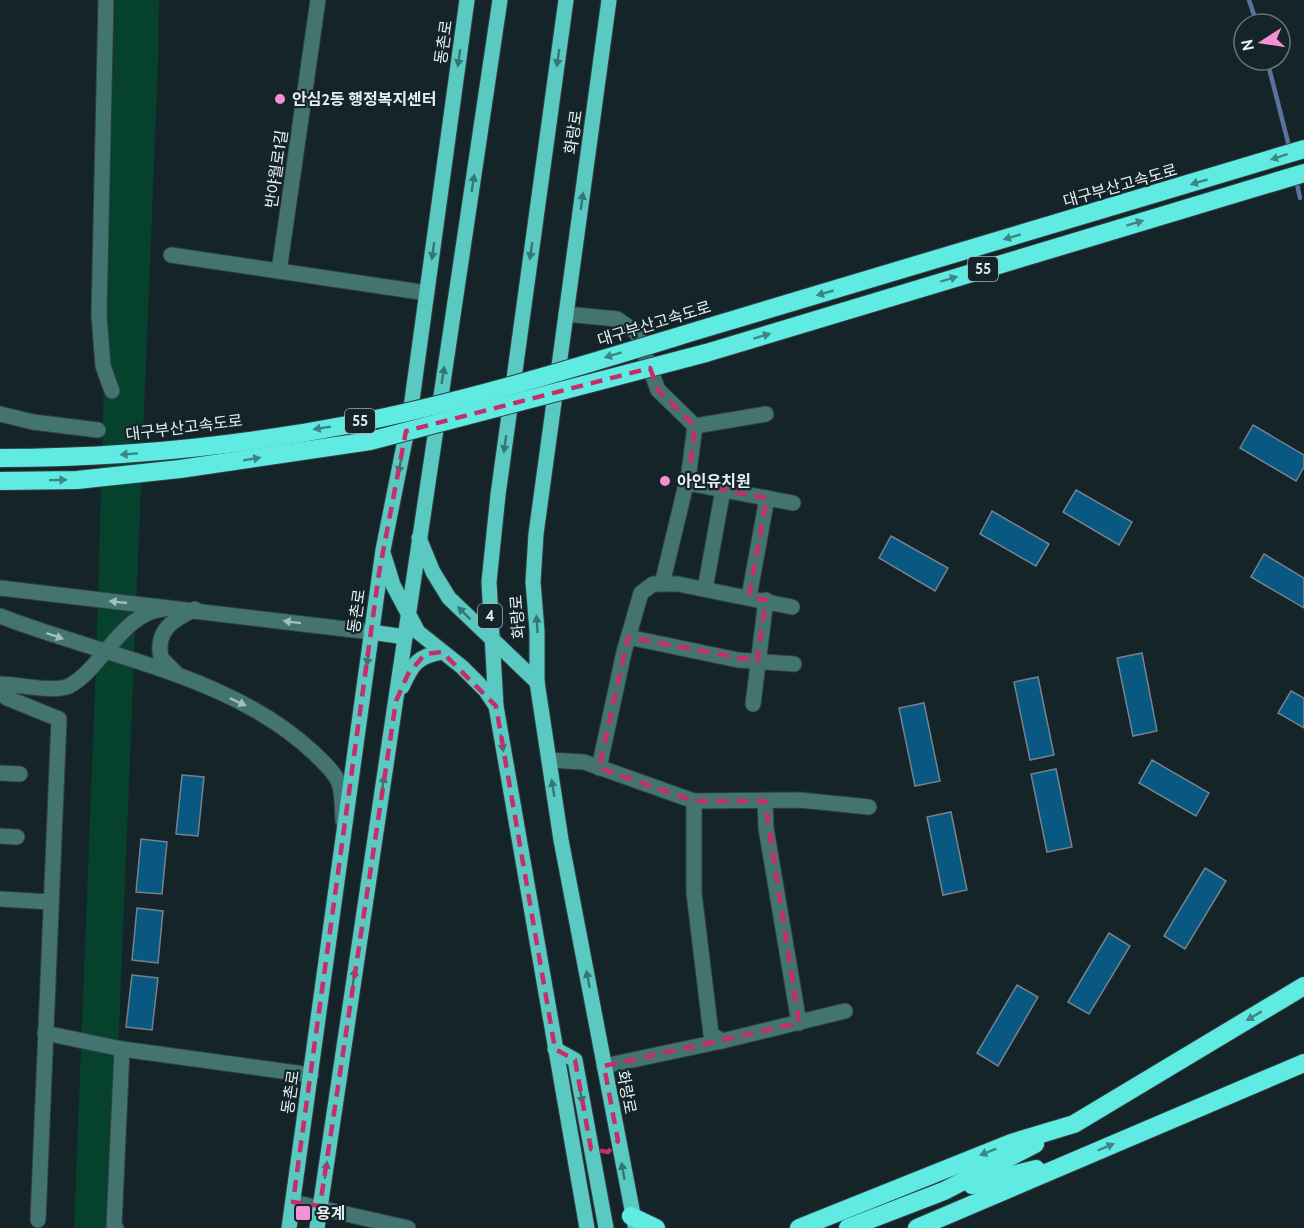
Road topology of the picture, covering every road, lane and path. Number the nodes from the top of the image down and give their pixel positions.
1 (106, 0) edge
2 (318, 0) edge
3 (467, 0) edge
4 (500, 0) edge
5 (566, 0) edge
6 (609, 0) edge
7 (1304, 150) edge
8 (1304, 173) edge
9 (171, 255) dead end
10 (279, 271) junction
11 (427, 293) junction
12 (566, 314) junction
13 (112, 391) dead end
14 (0, 414) edge
15 (766, 414) dead end
16 (695, 426) junction
17 (98, 430) dead end
18 (0, 458) edge
19 (0, 481) edge
20 (687, 483) junction
21 (723, 490) junction
22 (767, 498) junction
23 (793, 503) dead end
24 (419, 537) junction
25 (382, 550) junction
26 (662, 584) junction
27 (0, 588) edge
28 (705, 589) junction
29 (749, 597) junction
30 (766, 600) junction
31 (792, 607) dead end
32 (176, 608) junction
33 (195, 609) junction
34 (0, 616) edge
35 (408, 616) junction
36 (371, 632) junction
37 (405, 637) junction
38 (628, 637) junction
39 (491, 640) junction
40 (104, 650) junction
41 (442, 652) junction
42 (757, 661) junction
43 (794, 664) dead end
44 (183, 679) junction
45 (537, 682) junction
46 (0, 684) edge
47 (0, 692) edge
48 (396, 701) junction
49 (753, 704) dead end
50 (496, 706) junction
51 (549, 760) junction
52 (599, 768) junction
53 (0, 773) edge
54 (20, 774) dead end
55 (694, 801) junction
56 (765, 801) junction
57 (869, 807) dead end
58 (344, 830) junction
59 (0, 836) edge
60 (17, 837) dead end
61 (0, 898) edge
62 (51, 902) junction
63 (1304, 986) edge
64 (845, 1011) dead end
65 (799, 1023) junction
66 (45, 1033) junction
67 (722, 1041) junction
68 (555, 1048) junction
69 (122, 1049) junction
70 (1304, 1063) edge
71 (604, 1066) junction
72 (311, 1075) junction
73 (1074, 1124) junction
74 (618, 1141) junction
75 (591, 1149) junction
76 (1082, 1157) junction
77 (944, 1191) junction
78 (293, 1202) junction
79 (320, 1206) junction
80 (38, 1220) dead end
81 (632, 1224) edge
82 (116, 1228) edge
83 (289, 1228) edge
84 (317, 1228) edge
85 (408, 1228) edge
86 (587, 1228) edge
87 (606, 1228) edge
88 (656, 1228) edge
89 (799, 1228) edge
90 (848, 1228) edge
91 (917, 1228) edge

1 - 13 street
2 - 10 street, 반야월로1길
3 -> 11 main road, 동촌로
24 -> 4 main road
5 -> 39 main road, 화랑로 / 4
12 -> 6 main road, 화랑로
7 -> 18 highway, 대구부산고속도로 / 55, bridge
19 -> 8 highway, 55, bridge
9 - 10 street
10 - 11 street
11 -> 25 main road, 동촌로
12 - 16 street
45 -> 12 main road, 화랑로
14 - 17 street
15 - 16 street
16 - 20 street
20 - 21 street
20 - 26 street
21 - 22 street
21 - 28 street
22 - 23 street
22 - 29 street
24 - 35 main road
39 -> 24 main road
25 - 35 main road
25 - 36 main road, 동촌로
26 - 28 street
26 - 38 street
32 -> 27 street
28 - 29 street
29 - 30 street
30 - 31 street
30 - 42 street
32 - 33 street
32 - 40 street
36 -> 33 street
33 - 44 street
34 -> 40 street
35 - 37 main road
35 - 41 main road
36 - 37 main road
36 -> 58 main road, 동촌로
37 - 48 main road
38 - 42 street
38 - 52 street
39 - 45 main road
39 - 50 main road, 화랑로 / 4
40 - 44 street
40 - 46 street
41 - 48 main road
41 - 50 main road
42 - 43 street
42 - 49 street
44 -> 58 street
45 - 51 main road, 화랑로
47 - 62 street
79 -> 48 main road
50 -> 68 main road, 화랑로 / 4
51 - 52 street
71 -> 51 main road, 화랑로
52 - 55 street
53 - 54 street
55 - 56 street
55 - 67 street
56 - 57 street
56 - 65 street
58 - 72 main road, 동촌로
59 - 60 street
61 - 62 street
62 - 66 street
63 -> 73 highway
64 - 65 street
65 - 67 street
66 - 69 street
66 - 80 street
67 - 71 street
68 -> 75 main road
68 - 86 main road, 화랑로 / 4
69 - 72 street
69 - 82 street
76 -> 70 highway
71 - 74 main road, 화랑로
72 - 78 main road, 동촌로
73 - 77 highway
73 -> 89 highway
74 - 75 main road
81 -> 74 main road, 화랑로
75 - 87 main road
76 - 77 highway
76 - 91 highway
77 - 90 highway
78 - 79 street
78 - 83 main road, 동촌로
79 - 84 main road
79 - 85 street
81 - 88 highway

